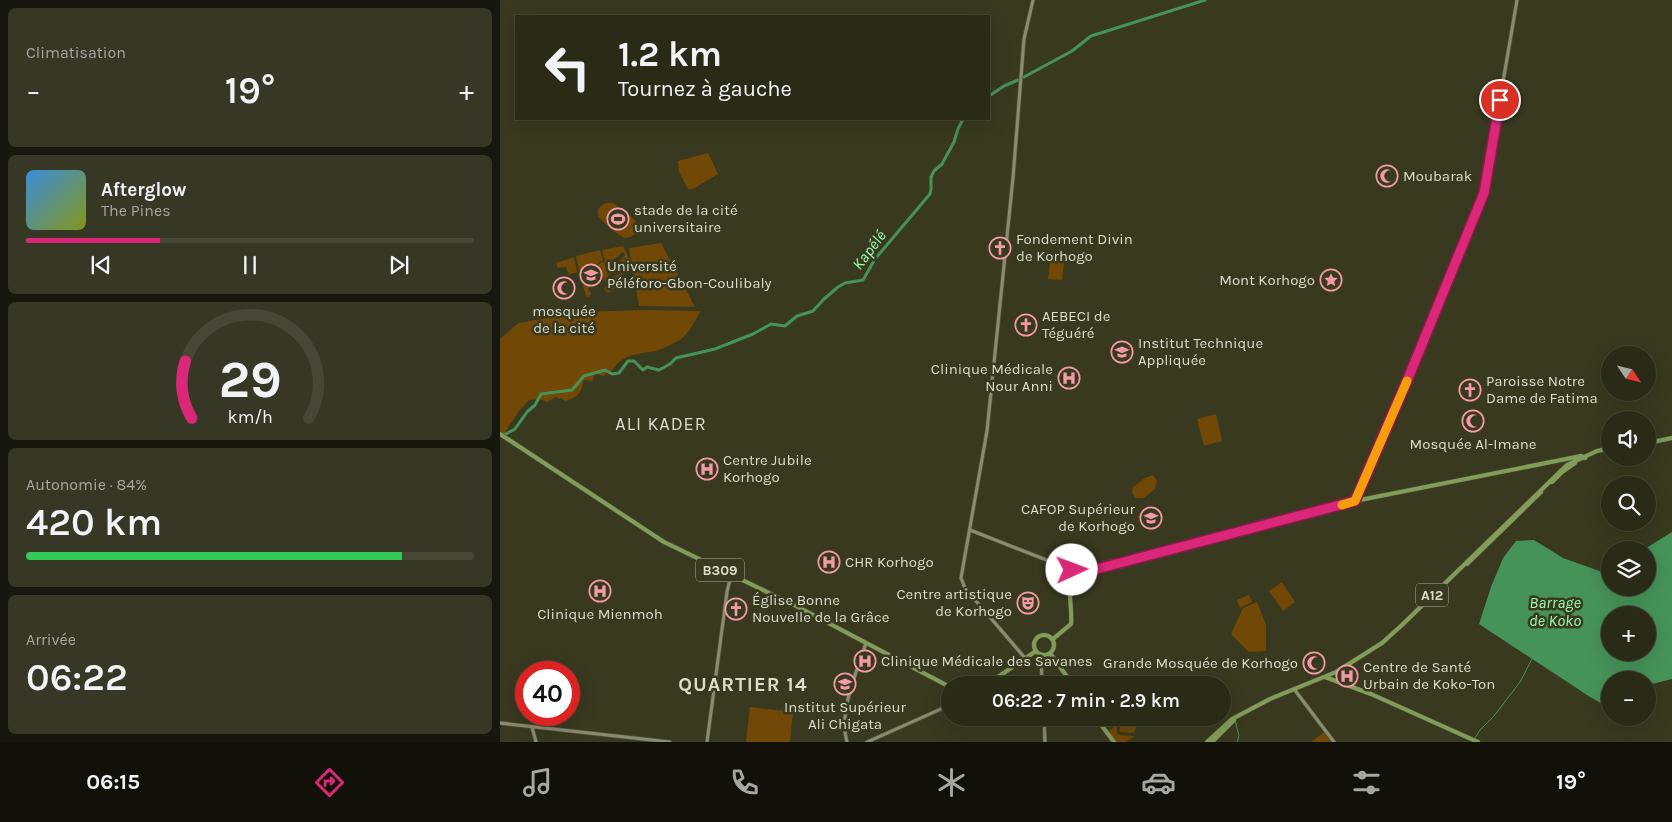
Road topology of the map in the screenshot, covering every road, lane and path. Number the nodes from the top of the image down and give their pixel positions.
1 (1033, 0) edge
2 (1517, 0) edge
3 (500, 434) edge
4 (1672, 438) edge
5 (1656, 441) edge
6 (1601, 452) edge
7 (1585, 457) junction
8 (1566, 459) junction
9 (1567, 464) junction
10 (1355, 501) junction
11 (970, 530) junction
12 (1078, 574) junction
13 (731, 575) junction
14 (1053, 640) junction
15 (866, 643) junction
16 (1036, 651) junction
17 (1050, 653) junction
18 (1041, 654) junction
19 (1025, 658) junction
20 (999, 676) edge
21 (1042, 676) edge
22 (1067, 676) edge
23 (1326, 677) junction
24 (941, 682) edge
25 (1295, 689) junction
26 (941, 709) edge
27 (1234, 719) junction
28 (500, 723) edge
29 (1044, 726) edge
30 (1102, 726) edge
31 (532, 727) junction
32 (536, 742) edge
33 (670, 742) edge
34 (707, 742) edge
35 (847, 742) edge
36 (867, 742) edge
37 (1045, 742) edge
38 (1114, 742) edge
39 (1207, 742) edge
40 (1212, 742) edge
41 (1334, 742) edge
42 (1478, 742) edge

1 - 11 street
2 - 10 street
3 - 13 main road, B309
4 - 5 main road
6 - 7 main road, A12
7 - 8 main road, A12
7 - 9 main road, A12
7 - 23 main road, A12
8 - 9 main road
8 - 10 main road, A12
9 - 23 main road, A12
10 - 12 main road, A12
11 - 12 street
11 - 19 street
12 - 14 main road
13 - 15 main road, B309
13 - 34 street
14 - 16 main road
14 - 17 main road
15 - 24 main road, B309
15 - 35 street
16 - 18 main road
16 - 19 main road
17 - 18 main road
17 - 22 main road
18 - 21 street
19 - 20 main road
23 - 25 main road, A12
23 - 42 main road
25 - 27 main road, A12
25 - 41 street
26 - 36 street
27 - 39 main road, A12
27 - 40 main road, A12
28 - 31 street
29 - 37 street
30 - 38 main road
31 - 32 street
31 - 33 street

